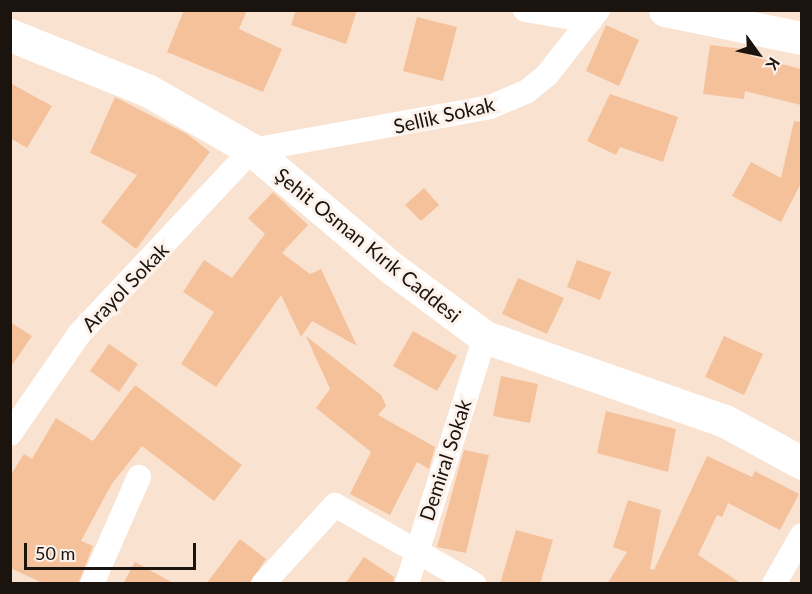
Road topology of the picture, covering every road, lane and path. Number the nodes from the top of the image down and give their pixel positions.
1 (525, 10) edge
2 (665, 10) edge
3 (594, 16) edge
4 (10, 35) edge
5 (801, 38) edge
6 (252, 150) junction
7 (485, 337) junction
8 (10, 434) edge
9 (801, 463) edge
10 (139, 477) dead end
11 (801, 535) edge
12 (415, 553) junction
13 (92, 584) edge
14 (263, 584) edge
15 (407, 584) edge
16 (474, 584) edge
17 (774, 584) edge

1 - 3 street
2 - 5 street
3 - 6 street, Sellik Sokak
4 - 6 street, Şehit Osman Kırık Caddesi
6 - 7 street, Şehit Osman Kırık Caddesi
6 - 8 street, Arayol Sokak
7 - 9 street, Şehit Osman Kırık Caddesi
7 - 12 street, Demiral Sokak
10 - 13 street
11 - 17 street
12 - 14 street
12 - 15 street, Demiral Sokak
12 - 16 street

